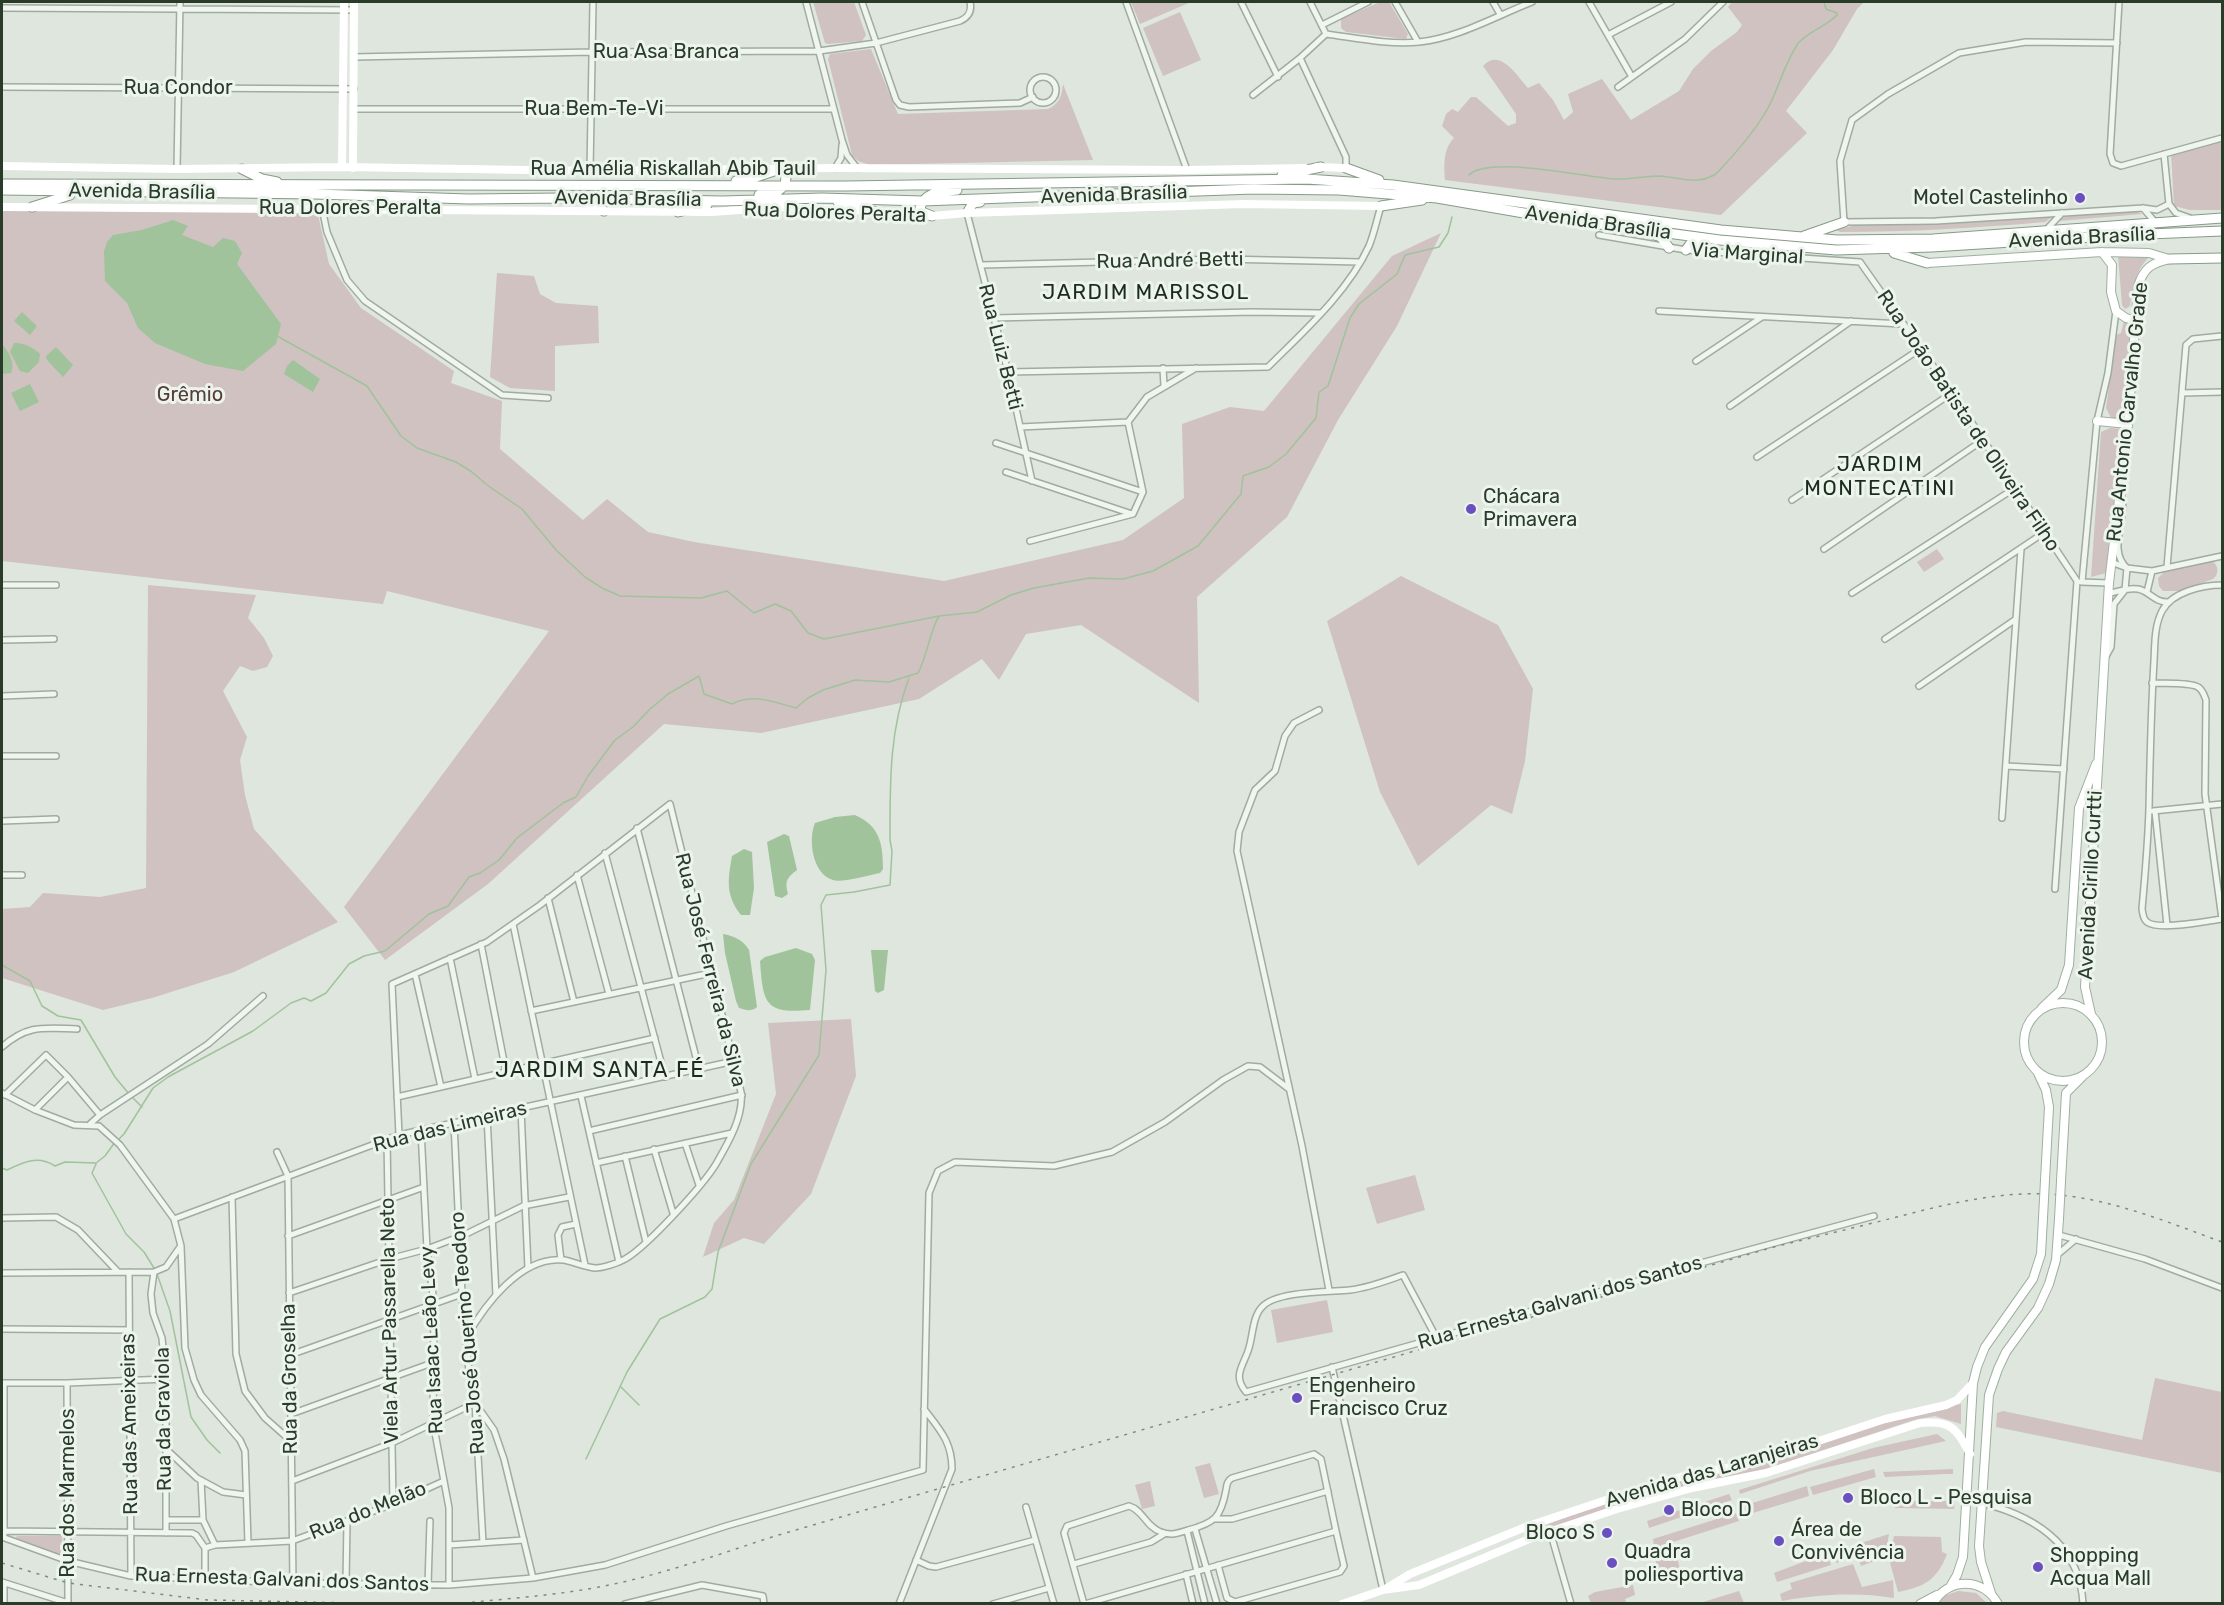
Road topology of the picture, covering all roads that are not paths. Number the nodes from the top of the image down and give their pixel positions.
1 (180, 2) edge
2 (593, 2) edge
3 (806, 2) edge
4 (862, 2) edge
5 (970, 2) edge
6 (1126, 2) edge
7 (1241, 2) edge
8 (1310, 2) edge
9 (1368, 2) edge
10 (1395, 2) edge
11 (1493, 2) edge
12 (1532, 2) edge
13 (1589, 2) edge
14 (1671, 2) edge
15 (1723, 2) edge
16 (2119, 2) edge
17 (344, 6) edge
18 (354, 6) edge
19 (2, 8) edge
20 (180, 9) junction
21 (1500, 14) junction
22 (1322, 25) junction
23 (1326, 34) junction
24 (1608, 35) junction
25 (1418, 42) junction
26 (876, 43) junction
27 (2117, 43) junction
28 (819, 51) junction
29 (592, 52) junction
30 (354, 57) junction
31 (1300, 58) junction
32 (1278, 77) junction
33 (1632, 77) junction
34 (2, 87) edge
35 (1618, 87) dead end
36 (180, 88) junction
37 (343, 89) junction
38 (354, 89) junction
39 (1253, 95) dead end
40 (1033, 97) junction
41 (354, 109) junction
42 (591, 109) junction
43 (833, 110) junction
44 (2223, 138) edge
45 (842, 140) junction
46 (2164, 154) junction
47 (2, 166) edge
48 (342, 167) junction
49 (1321, 167) junction
50 (353, 168) junction
51 (835, 168) junction
52 (857, 168) junction
53 (1346, 168) junction
54 (177, 169) junction
55 (242, 169) junction
56 (1186, 170) junction
57 (591, 171) junction
58 (782, 176) junction
59 (1253, 180) junction
60 (2, 184) edge
61 (992, 185) junction
62 (1393, 185) junction
63 (306, 186) junction
64 (688, 186) junction
65 (2, 190) edge
66 (99, 191) junction
67 (561, 198) junction
68 (822, 198) junction
69 (1437, 198) junction
70 (1013, 199) junction
71 (742, 200) junction
72 (723, 201) junction
73 (922, 201) junction
74 (2169, 204) junction
75 (1381, 206) junction
76 (2, 207) edge
77 (32, 207) junction
78 (322, 208) junction
79 (2143, 208) junction
80 (604, 211) junction
81 (873, 211) junction
82 (678, 212) junction
83 (967, 213) junction
84 (2062, 213) junction
85 (932, 216) junction
86 (2223, 218) edge
87 (2193, 220) junction
88 (1845, 222) junction
89 (2155, 222) junction
90 (1627, 227) junction
91 (2045, 231) junction
92 (2223, 231) edge
93 (1599, 235) dead end
94 (1798, 238) junction
95 (1720, 240) junction
96 (1669, 248) junction
97 (1686, 250) junction
98 (1874, 250) junction
99 (2102, 252) junction
100 (2223, 258) edge
101 (2170, 259) junction
102 (1360, 262) junction
103 (1860, 262) joint
104 (1927, 263) joint
105 (981, 265) junction
106 (1659, 311) dead end
107 (2116, 311) junction
108 (1320, 313) junction
109 (1763, 316) junction
110 (994, 318) junction
111 (1851, 321) junction
112 (2136, 321) junction
113 (1902, 324) junction
114 (2223, 336) edge
115 (1920, 349) junction
116 (1696, 361) dead end
117 (1197, 367) junction
118 (1163, 368) junction
119 (1008, 372) junction
120 (1164, 386) junction
121 (2223, 392) edge
122 (1952, 393) junction
123 (2182, 393) junction
124 (548, 398) dead end
125 (1730, 406) dead end
126 (2097, 421) junction
127 (1128, 422) junction
128 (2128, 424) junction
129 (1020, 427) junction
130 (1983, 440) junction
131 (996, 443) dead end
132 (1025, 453) junction
133 (1757, 457) dead end
134 (1006, 472) dead end
135 (1032, 481) junction
136 (2120, 486) junction
137 (2015, 488) junction
138 (1143, 492) junction
139 (1792, 500) dead end
140 (1133, 514) junction
141 (2045, 532) junction
142 (1030, 541) dead end
143 (1824, 549) dead end
144 (2021, 549) junction
145 (2223, 556) edge
146 (2111, 562) junction
147 (2167, 567) junction
148 (2127, 568) junction
149 (2152, 572) junction
150 (2223, 577) edge
151 (2080, 581) junction
152 (2, 585) edge
153 (56, 585) dead end
154 (2222, 585) edge
155 (2109, 588) junction
156 (2126, 588) junction
157 (2147, 592) junction
158 (1852, 593) dead end
159 (2169, 602) junction
160 (2016, 619) junction
161 (54, 639) dead end
162 (1885, 639) dead end
163 (2, 640) edge
164 (2104, 659) junction
165 (2152, 683) junction
166 (1918, 686) dead end
167 (54, 694) dead end
168 (2, 696) edge
169 (1319, 710) dead end
170 (2, 756) edge
171 (56, 756) dead end
172 (2099, 756) junction
173 (2006, 766) junction
174 (2064, 769) junction
175 (2223, 804) edge
176 (2207, 806) junction
177 (2152, 812) junction
178 (2002, 818) dead end
179 (56, 819) dead end
180 (2, 820) edge
181 (637, 828) junction
182 (605, 853) junction
183 (22, 874) dead end
184 (2, 875) edge
185 (577, 875) junction
186 (2055, 889) dead end
187 (548, 898) junction
188 (2222, 919) edge
189 (513, 924) junction
190 (2167, 925) junction
191 (481, 944) junction
192 (450, 958) junction
193 (711, 973) junction
194 (415, 974) junction
195 (675, 980) junction
196 (642, 987) junction
197 (609, 994) junction
198 (263, 996) dead end
199 (574, 1002) junction
200 (2042, 1008) junction
201 (531, 1011) junction
202 (2091, 1014) junction
203 (77, 1029) dead end
204 (655, 1038) junction
205 (2, 1047) edge
206 (734, 1061) junction
207 (542, 1064) junction
208 (699, 1069) junction
209 (506, 1072) junction
210 (2037, 1072) junction
211 (2085, 1074) junction
212 (68, 1077) junction
213 (665, 1077) junction
214 (475, 1079) junction
215 (441, 1087) junction
216 (1289, 1089) junction
217 (3, 1094) edge
218 (742, 1095) junction
219 (581, 1096) junction
220 (397, 1097) junction
221 (550, 1102) junction
222 (521, 1109) junction
223 (35, 1110) junction
224 (100, 1115) junction
225 (487, 1116) junction
226 (454, 1123) junction
227 (90, 1124) junction
228 (421, 1130) junction
229 (589, 1131) junction
230 (732, 1133) junction
231 (399, 1135) junction
232 (387, 1139) junction
233 (685, 1143) junction
234 (654, 1149) junction
235 (277, 1152) dead end
236 (625, 1156) junction
237 (596, 1163) junction
238 (288, 1176) junction
239 (699, 1185) junction
240 (424, 1188) junction
241 (232, 1197) junction
242 (569, 1197) junction
243 (388, 1200) junction
244 (523, 1206) junction
245 (674, 1213) junction
246 (1874, 1216) dead end
247 (2, 1218) edge
248 (174, 1219) junction
249 (491, 1221) junction
250 (576, 1224) junction
251 (2058, 1235) junction
252 (288, 1236) junction
253 (459, 1237) junction
254 (2076, 1239) junction
255 (646, 1242) junction
256 (181, 1246) junction
257 (428, 1249) junction
258 (2057, 1255) junction
259 (389, 1259) junction
260 (561, 1260) junction
261 (619, 1262) junction
262 (585, 1265) junction
263 (528, 1268) junction
264 (118, 1272) junction
265 (129, 1272) junction
266 (154, 1272) junction
267 (2, 1273) edge
268 (2223, 1288) edge
269 (1329, 1290) junction
270 (289, 1293) junction
271 (462, 1294) junction
272 (496, 1295) junction
273 (434, 1304) junction
274 (390, 1319) junction
275 (2, 1329) edge
276 (129, 1330) junction
277 (1436, 1337) junction
278 (466, 1338) junction
279 (290, 1355) junction
280 (432, 1363) junction
281 (1332, 1367) junction
282 (391, 1378) junction
283 (166, 1379) junction
284 (129, 1381) junction
285 (3, 1383) edge
286 (68, 1383) junction
287 (1973, 1383) junction
288 (475, 1403) junction
289 (924, 1409) junction
290 (291, 1414) junction
291 (433, 1422) junction
292 (291, 1441) junction
293 (3, 1442) edge
294 (392, 1443) junction
295 (166, 1449) junction
296 (1970, 1454) junction
297 (201, 1480) junction
298 (444, 1481) junction
299 (292, 1482) junction
300 (1328, 1491) junction
301 (246, 1495) junction
302 (3, 1499) edge
303 (1982, 1503) junction
304 (393, 1504) junction
305 (1026, 1508) dead end
306 (1215, 1519) junction
307 (166, 1520) junction
308 (203, 1520) junction
309 (347, 1521) junction
310 (430, 1521) dead end
311 (1195, 1529) junction
312 (4, 1531) junction
313 (1187, 1531) junction
314 (1336, 1531) junction
315 (1550, 1531) junction
316 (68, 1532) junction
317 (131, 1532) junction
318 (166, 1533) junction
319 (1164, 1533) junction
320 (3, 1538) edge
321 (524, 1540) junction
322 (1035, 1540) junction
323 (292, 1541) junction
324 (248, 1543) junction
325 (483, 1543) junction
326 (215, 1545) junction
327 (449, 1545) junction
328 (206, 1548) junction
329 (916, 1560) junction
330 (68, 1561) junction
331 (1074, 1564) junction
332 (1218, 1565) junction
333 (1206, 1569) junction
334 (1198, 1571) junction
335 (1186, 1574) junction
336 (131, 1575) junction
337 (533, 1578) junction
338 (205, 1579) junction
339 (3, 1582) edge
340 (293, 1583) junction
341 (346, 1583) junction
342 (428, 1585) junction
343 (449, 1585) junction
344 (1950, 1587) junction
345 (1049, 1588) junction
346 (1383, 1590) junction
347 (1214, 1593) junction
348 (1940, 1593) junction
349 (1991, 1593) junction
350 (1204, 1595) junction
351 (68, 1603) edge
352 (4, 1604) edge
353 (625, 1604) edge
354 (764, 1604) edge
355 (900, 1604) edge
356 (993, 1604) edge
357 (1054, 1604) edge
358 (1085, 1604) edge
359 (1193, 1604) edge
360 (1205, 1604) edge
361 (1217, 1604) edge
362 (1342, 1604) edge
363 (1571, 1604) edge
364 (1920, 1604) edge
365 (1933, 1604) edge
366 (1998, 1604) edge
367 (2084, 1604) edge

1 - 20 street
2 - 29 street
3 - 28 street
4 - 26 street
5 - 26 street, Rua Asa Branca
6 - 56 street
7 - 32 street
8 - 22 street
9 - 22 street
10 - 25 street
11 - 21 street
12 - 21 street
13 - 24 street
14 - 24 street
15 - 33 street
16 - 27 street
17 - 18 street
17 - 20 street
17 - 37 street
18 - 30 street
19 - 20 street
20 - 36 street
21 - 25 street
22 - 23 street
23 - 25 street
23 - 31 street
24 - 33 street
26 - 28 street, Rua Asa Branca
26 - 40 street
27 - 46 street
27 - 88 street
28 - 29 street, Rua Asa Branca
28 - 43 street
29 - 30 street, Rua Asa Branca
29 - 42 street
30 - 38 street
31 - 32 street
31 - 53 street
32 - 39 street
33 - 35 street
34 - 36 street, Rua Condor
36 - 37 street, Rua Condor
36 - 54 street
37 - 38 street, Rua Condor
37 - 48 street
38 - 41 street
40 - 40 street
41 - 42 street, Rua Bem-Te-Vi
41 - 50 street
42 - 43 street, Rua Bem-Te-Vi
42 - 57 street
43 - 45 street
44 - 46 street
45 - 51 street
45 - 52 street
46 - 74 street
47 - 54 street, Rua Amélia Riskallah Abib Tauil
48 - 50 street, Rua Amélia Riskallah Abib Tauil
48 - 55 street, Rua Amélia Riskallah Abib Tauil
49 - 53 street, Rua Amélia Riskallah Abib Tauil
49 - 56 street, Rua Amélia Riskallah Abib Tauil
49 - 59 highway
50 - 57 street, Rua Amélia Riskallah Abib Tauil
51 - 52 street, Rua Amélia Riskallah Abib Tauil
51 - 58 street, Rua Amélia Riskallah Abib Tauil
52 - 56 street, Rua Amélia Riskallah Abib Tauil
53 - 62 highway
54 - 55 street, Rua Amélia Riskallah Abib Tauil
55 - 63 highway
57 - 58 street, Rua Amélia Riskallah Abib Tauil
58 - 61 highway, Avenida Brasília
58 - 64 highway, Avenida Brasília
58 - 64 highway
58 - 71 highway
59 - 61 highway, Avenida Brasília
59 - 62 highway, Avenida Brasília
60 - 63 highway, Avenida Brasília
61 - 73 highway
62 - 94 highway, Avenida Brasília
63 - 64 highway, Avenida Brasília
65 - 66 highway, Avenida Brasília
66 - 67 highway, Avenida Brasília
66 - 77 highway
67 - 72 highway, Avenida Brasília
67 - 80 highway
68 - 71 highway, Avenida Brasília
68 - 73 highway, Avenida Brasília
68 - 81 highway
69 - 70 highway, Avenida Brasília
69 - 75 highway
69 - 90 highway, Avenida Brasília
70 - 73 highway, Avenida Brasília
70 - 83 highway
71 - 72 highway, Avenida Brasília
72 - 82 highway
73 - 85 highway
74 - 79 street
74 - 87 street
75 - 83 street, Rua Dolores Peralta
75 - 102 street
76 - 77 street, Rua Dolores Peralta
77 - 78 street, Rua Dolores Peralta
78 - 80 street, Rua Dolores Peralta
78 - 124 street
79 - 84 street
79 - 89 street
80 - 82 street, Rua Dolores Peralta
81 - 82 street, Rua Dolores Peralta
81 - 85 street, Rua Dolores Peralta
83 - 85 street, Rua Dolores Peralta
83 - 105 street, Rua Luiz Betti
84 - 88 street
84 - 91 street
86 - 87 highway, Avenida Brasília
87 - 89 highway, Avenida Brasília
88 - 94 highway
89 - 91 highway, Avenida Brasília
90 - 95 highway, Avenida Brasília
90 - 96 highway
91 - 94 highway, Avenida Brasília
92 - 98 highway, Avenida Brasília
93 - 96 street, Via Marginal
95 - 97 highway
95 - 98 highway, Avenida Brasília
96 - 97 street, Via Marginal
97 - 103 street, Via Marginal
98 - 104 highway
99 - 101 main road
99 - 104 main road
99 - 107 main road, Rua Antonio Carvalho Grade
100 - 101 highway
101 - 112 main road, Rua Antonio Carvalho Grade
102 - 105 street, Rua André Betti
102 - 108 street
103 - 113 street, Rua João Batista de Oliveira Filho
105 - 110 street, Rua Luiz Betti
106 - 109 street
107 - 112 main road
107 - 126 street
108 - 110 street
108 - 117 street
109 - 111 street
109 - 116 street
110 - 119 street, Rua Luiz Betti
111 - 113 street
111 - 125 street
112 - 128 main road, Rua Antonio Carvalho Grade
113 - 115 street, Rua João Batista de Oliveira Filho
114 - 123 street
115 - 122 street, Rua João Batista de Oliveira Filho
115 - 133 street
117 - 118 street
117 - 120 street
118 - 119 street
118 - 120 street
119 - 129 street, Rua Luiz Betti
120 - 127 street
121 - 123 street
122 - 130 street, Rua João Batista de Oliveira Filho
122 - 139 street
123 - 147 street
126 - 128 main road
126 - 151 street
127 - 129 street
127 - 138 street
128 - 136 main road, Rua Antonio Carvalho Grade
129 - 132 street, Rua Luiz Betti
130 - 137 street, Rua João Batista de Oliveira Filho
130 - 143 street
131 - 132 street
132 - 135 street, Rua Luiz Betti
132 - 138 street
134 - 135 street
135 - 140 street
136 - 146 main road, Rua Antonio Carvalho Grade
136 - 148 street
137 - 141 street, Rua João Batista de Oliveira Filho
137 - 158 street
138 - 140 street
140 - 142 street
141 - 144 street
141 - 151 street, Rua João Batista de Oliveira Filho
144 - 160 street
144 - 162 street
145 - 147 street
146 - 148 street
146 - 155 main road, Rua Antonio Carvalho Grade
147 - 149 street
148 - 149 street
148 - 156 street
149 - 157 street
150 - 154 street
151 - 155 street
151 - 174 street
152 - 153 street
154 - 159 street
155 - 156 street
155 - 164 main road, Avenida Cirillo Curtti
156 - 157 street
156 - 164 street
157 - 159 street
159 - 165 street
160 - 166 street
160 - 173 street
161 - 163 street
164 - 172 main road, Avenida Cirillo Curtti
165 - 176 street
165 - 177 street
167 - 168 street
169 - 216 street
170 - 171 street
172 - 200 main road, Avenida Cirillo Curtti
172 - 202 main road, Avenida Cirillo Curtti
173 - 174 street
173 - 178 street
174 - 186 street
175 - 176 street
176 - 177 street
176 - 188 street
177 - 190 street
177 - 190 street
179 - 180 street
181 - 182 street
181 - 193 street, Rua José Ferreira da Silva
181 - 195 street
182 - 185 street
182 - 196 street
183 - 184 street
185 - 187 street
185 - 197 street
187 - 189 street
187 - 199 street
188 - 190 street
189 - 191 street
189 - 201 street
191 - 192 street
191 - 209 street
192 - 194 street
192 - 214 street
193 - 195 street
193 - 206 street, Rua José Ferreira da Silva
194 - 215 street
194 - 220 street
195 - 196 street
195 - 208 street
196 - 197 street
196 - 204 street
197 - 199 street
198 - 224 street
199 - 201 street
200 - 202 main road
200 - 210 main road
201 - 207 street
202 - 211 main road
203 - 205 street
204 - 207 street
204 - 213 street
206 - 208 street, Rua das Limeiras
206 - 218 street, Rua José Ferreira da Silva
207 - 209 street
207 - 221 street
208 - 213 street, Rua das Limeiras
209 - 214 street
210 - 211 main road
210 - 287 main road, bridge
211 - 251 main road, bridge
212 - 217 street
212 - 223 street
212 - 224 street
213 - 219 street, Rua das Limeiras
214 - 215 street
215 - 220 street
216 - 269 street
216 - 289 street
217 - 223 street
218 - 229 street
218 - 230 street, Rua José Ferreira da Silva
219 - 221 street, Rua das Limeiras
219 - 229 street
220 - 231 street
221 - 222 street, Rua das Limeiras
221 - 242 street
222 - 225 street, Rua das Limeiras
222 - 244 street
223 - 227 street
224 - 227 street
225 - 226 street, Rua das Limeiras
225 - 249 street
226 - 228 street, Rua das Limeiras
226 - 253 street, Rua José Querino Teodoro
227 - 248 street
228 - 231 street, Rua das Limeiras
228 - 240 street, Rua Isaac Leão Levy
229 - 237 street
230 - 233 street
230 - 239 street, Rua José Ferreira da Silva
231 - 232 street, Rua das Limeiras
232 - 238 street, Rua das Limeiras
232 - 243 street, Viela Artur Passarella Neto
233 - 234 street
233 - 239 street
234 - 236 street
234 - 245 street
235 - 238 street
236 - 237 street
236 - 255 street
237 - 261 street
238 - 241 street, Rua das Limeiras
238 - 252 street, Rua da Groselha
239 - 245 street, Rua José Ferreira da Silva
240 - 243 street
240 - 257 street, Rua Isaac Leão Levy
241 - 248 street, Rua das Limeiras
241 - 292 street
242 - 244 street
242 - 250 street
243 - 252 street
243 - 259 street, Viela Artur Passarella Neto
244 - 249 street
244 - 263 street
245 - 255 street, Rua José Ferreira da Silva
246 - 277 street, Rua Ernesta Galvani dos Santos
247 - 264 street
248 - 256 street
249 - 253 street
249 - 272 street
250 - 260 street
250 - 262 street
251 - 254 street
251 - 258 main road
252 - 270 street, Rua da Groselha
253 - 257 street
253 - 271 street, Rua José Querino Teodoro
254 - 258 street
254 - 268 street
255 - 261 street, Rua José Ferreira da Silva
256 - 266 street
256 - 301 street
257 - 259 street
257 - 273 street, Rua Isaac Leão Levy
258 - 303 main road
259 - 270 street
259 - 274 street, Viela Artur Passarella Neto
260 - 262 street, Rua José Ferreira da Silva
260 - 263 street, Rua José Ferreira da Silva
261 - 262 street, Rua José Ferreira da Silva
263 - 272 street, Rua José Ferreira da Silva
264 - 265 street
264 - 267 street
265 - 266 street
265 - 276 street, Rua das Ameixeiras
266 - 283 street, Rua da Graviola
269 - 277 street
269 - 281 street, Rua Ernesta Galvani dos Santos
270 - 279 street, Rua da Groselha
271 - 273 street
271 - 278 street, Rua José Querino Teodoro
272 - 278 street, Rua José Ferreira da Silva
273 - 274 street
273 - 280 street, Rua Isaac Leão Levy
274 - 279 street
274 - 282 street, Viela Artur Passarella Neto
275 - 276 street
276 - 284 street, Rua das Ameixeiras
277 - 281 street, Rua Ernesta Galvani dos Santos
278 - 288 street, Rua José Querino Teodoro
279 - 290 street, Rua da Groselha
280 - 282 street
280 - 291 street, Rua Isaac Leão Levy
281 - 346 street
282 - 290 street
282 - 294 street, Viela Artur Passarella Neto
283 - 284 street
283 - 295 street, Rua da Graviola
284 - 286 street
284 - 317 street, Rua das Ameixeiras
285 - 286 street
285 - 293 street
286 - 316 street, Rua dos Marmelos
287 - 296 main road
287 - 346 street, Avenida das Laranjeiras
288 - 291 street
288 - 321 street
288 - 325 street, Rua José Querino Teodoro
289 - 329 street
289 - 337 street, Rua Ernesta Galvani dos Santos
290 - 292 street, Rua da Groselha
291 - 294 street
291 - 298 street, Rua Isaac Leão Levy
292 - 299 street, Rua da Groselha
293 - 302 street
294 - 299 street
294 - 304 street, Viela Artur Passarella Neto
295 - 297 street
295 - 307 street, Rua da Graviola
296 - 315 street, Avenida das Laranjeiras
296 - 344 main road
297 - 301 street
297 - 308 street
298 - 304 street, Rua do Melão
298 - 327 street, Rua Isaac Leão Levy
299 - 323 street, Rua da Groselha
300 - 306 street
300 - 306 street
300 - 314 street
301 - 324 street
302 - 312 street
303 - 349 main road
303 - 367 street
304 - 309 street, Rua do Melão
305 - 322 street
306 - 311 street
307 - 308 street
307 - 318 street, Rua da Graviola
308 - 326 street
309 - 323 street, Rua do Melão
309 - 341 street
310 - 342 street
311 - 313 street
311 - 333 street
312 - 316 street
312 - 320 street
313 - 319 street
313 - 334 street
314 - 332 street
314 - 332 street
315 - 346 street, Avenida das Laranjeiras
315 - 363 street
316 - 317 street
316 - 330 street, Rua dos Marmelos
317 - 318 street
317 - 336 street, Rua das Ameixeiras
318 - 328 street
319 - 331 street
319 - 331 street
320 - 330 street, Rua Ernesta Galvani dos Santos
321 - 325 street
321 - 337 street
322 - 329 street
322 - 345 street
323 - 324 street, Rua do Melão
323 - 340 street, Rua da Groselha
324 - 326 street, Rua do Melão
325 - 327 street
326 - 328 street, Rua do Melão
327 - 343 street, Rua Isaac Leão Levy
328 - 338 street
329 - 355 street
330 - 336 street, Rua Ernesta Galvani dos Santos
330 - 351 street, Rua dos Marmelos
331 - 358 street
332 - 333 street
333 - 334 street
333 - 347 street
334 - 335 street
334 - 350 street
335 - 358 street
335 - 359 street
336 - 338 street, Rua Ernesta Galvani dos Santos
337 - 343 street, Rua Ernesta Galvani dos Santos
338 - 340 street, Rua Ernesta Galvani dos Santos
339 - 351 street
339 - 352 street
340 - 341 street, Rua Ernesta Galvani dos Santos
341 - 342 street, Rua Ernesta Galvani dos Santos
342 - 343 street, Rua Ernesta Galvani dos Santos
344 - 348 main road
344 - 349 main road
345 - 356 street
345 - 357 street
346 - 362 street, Avenida das Laranjeiras
347 - 350 street
347 - 361 street
348 - 364 main road
348 - 365 main road
349 - 366 main road
350 - 360 street
353 - 354 street

